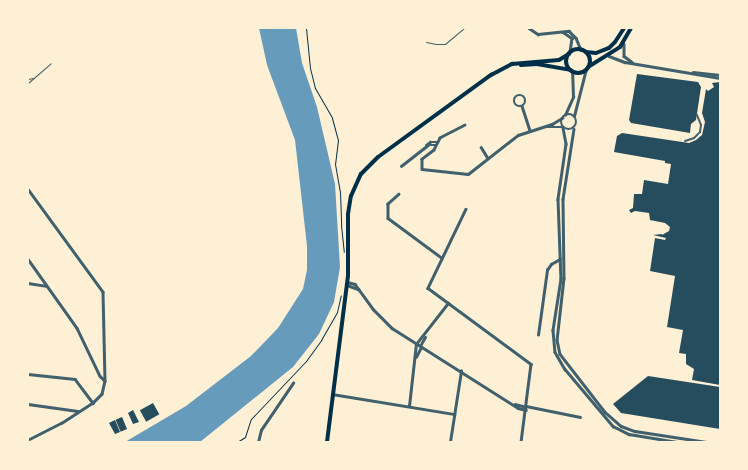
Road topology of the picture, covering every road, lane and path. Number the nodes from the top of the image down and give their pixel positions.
1 (306, 28) edge
2 (464, 28) edge
3 (529, 28) edge
4 (624, 28) edge
5 (631, 28) edge
6 (559, 31) junction
7 (624, 40) junction
8 (426, 42) dead end
9 (582, 50) junction
10 (570, 53) junction
11 (609, 56) junction
12 (51, 63) dead end
13 (636, 63) junction
14 (587, 69) junction
15 (571, 70) junction
16 (497, 72) junction
17 (689, 73) junction
18 (720, 75) edge
19 (34, 77) junction
20 (720, 78) edge
21 (28, 79) edge
22 (28, 83) edge
23 (522, 106) junction
24 (697, 115) dead end
25 (574, 116) junction
26 (563, 117) junction
27 (465, 124) dead end
28 (563, 128) junction
29 (574, 129) junction
30 (530, 130) junction
31 (685, 141) dead end
32 (437, 143) junction
33 (481, 147) dead end
34 (488, 158) junction
35 (401, 166) dead end
36 (28, 189) edge
37 (399, 194) dead end
38 (466, 209) dead end
39 (344, 258) dead end
40 (442, 258) junction
41 (562, 258) junction
42 (28, 259) edge
43 (28, 283) edge
44 (347, 284) junction
45 (46, 286) junction
46 (342, 291) dead end
47 (448, 304) junction
48 (538, 335) dead end
49 (419, 346) junction
50 (416, 358) junction
51 (461, 371) junction
52 (28, 374) edge
53 (105, 380) junction
54 (293, 383) dead end
55 (332, 394) junction
56 (93, 403) junction
57 (28, 404) edge
58 (409, 406) junction
59 (526, 408) junction
60 (79, 411) junction
61 (454, 414) junction
62 (580, 417) dead end
63 (28, 440) edge
64 (237, 442) edge
65 (258, 442) edge
66 (327, 442) edge
67 (450, 442) edge
68 (521, 442) edge
69 (678, 442) edge
70 (706, 442) edge

1 - 39 path
2 - 8 lane
3 - 6 street
4 - 9 main road
5 - 7 main road
6 - 9 street
6 - 10 street
7 - 11 main road
7 - 13 street
9 - 10 main road
9 - 14 main road
10 - 15 main road
10 - 16 main road
11 - 13 street
11 - 14 main road
12 - 19 lane
13 - 17 street
14 - 15 main road
14 - 25 street
15 - 16 main road
15 - 26 street
16 - 44 main road
17 - 18 street
17 - 20 street
19 - 21 lane
19 - 22 lane
23 - 23 street
23 - 30 street
24 - 31 street
25 - 26 street
25 - 29 street
26 - 28 street
26 - 30 street
27 - 32 street
28 - 29 street
28 - 30 street
28 - 41 street
29 - 41 street
30 - 34 street
32 - 34 street
32 - 35 street
33 - 34 street
36 - 53 street
37 - 40 street
38 - 40 street
40 - 47 street
41 - 48 street
41 - 69 street
41 - 70 street
42 - 45 street
43 - 45 street
44 - 49 street
44 - 55 main road
45 - 53 street
46 - 64 path
47 - 49 street
47 - 59 street
49 - 50 street
49 - 50 street
49 - 51 street
50 - 58 street
51 - 59 street
51 - 61 street
52 - 56 street
53 - 56 street
54 - 65 street
55 - 58 street
55 - 66 main road
56 - 60 street
57 - 60 street
58 - 61 street
59 - 62 street
59 - 68 street
60 - 63 street
61 - 67 street

